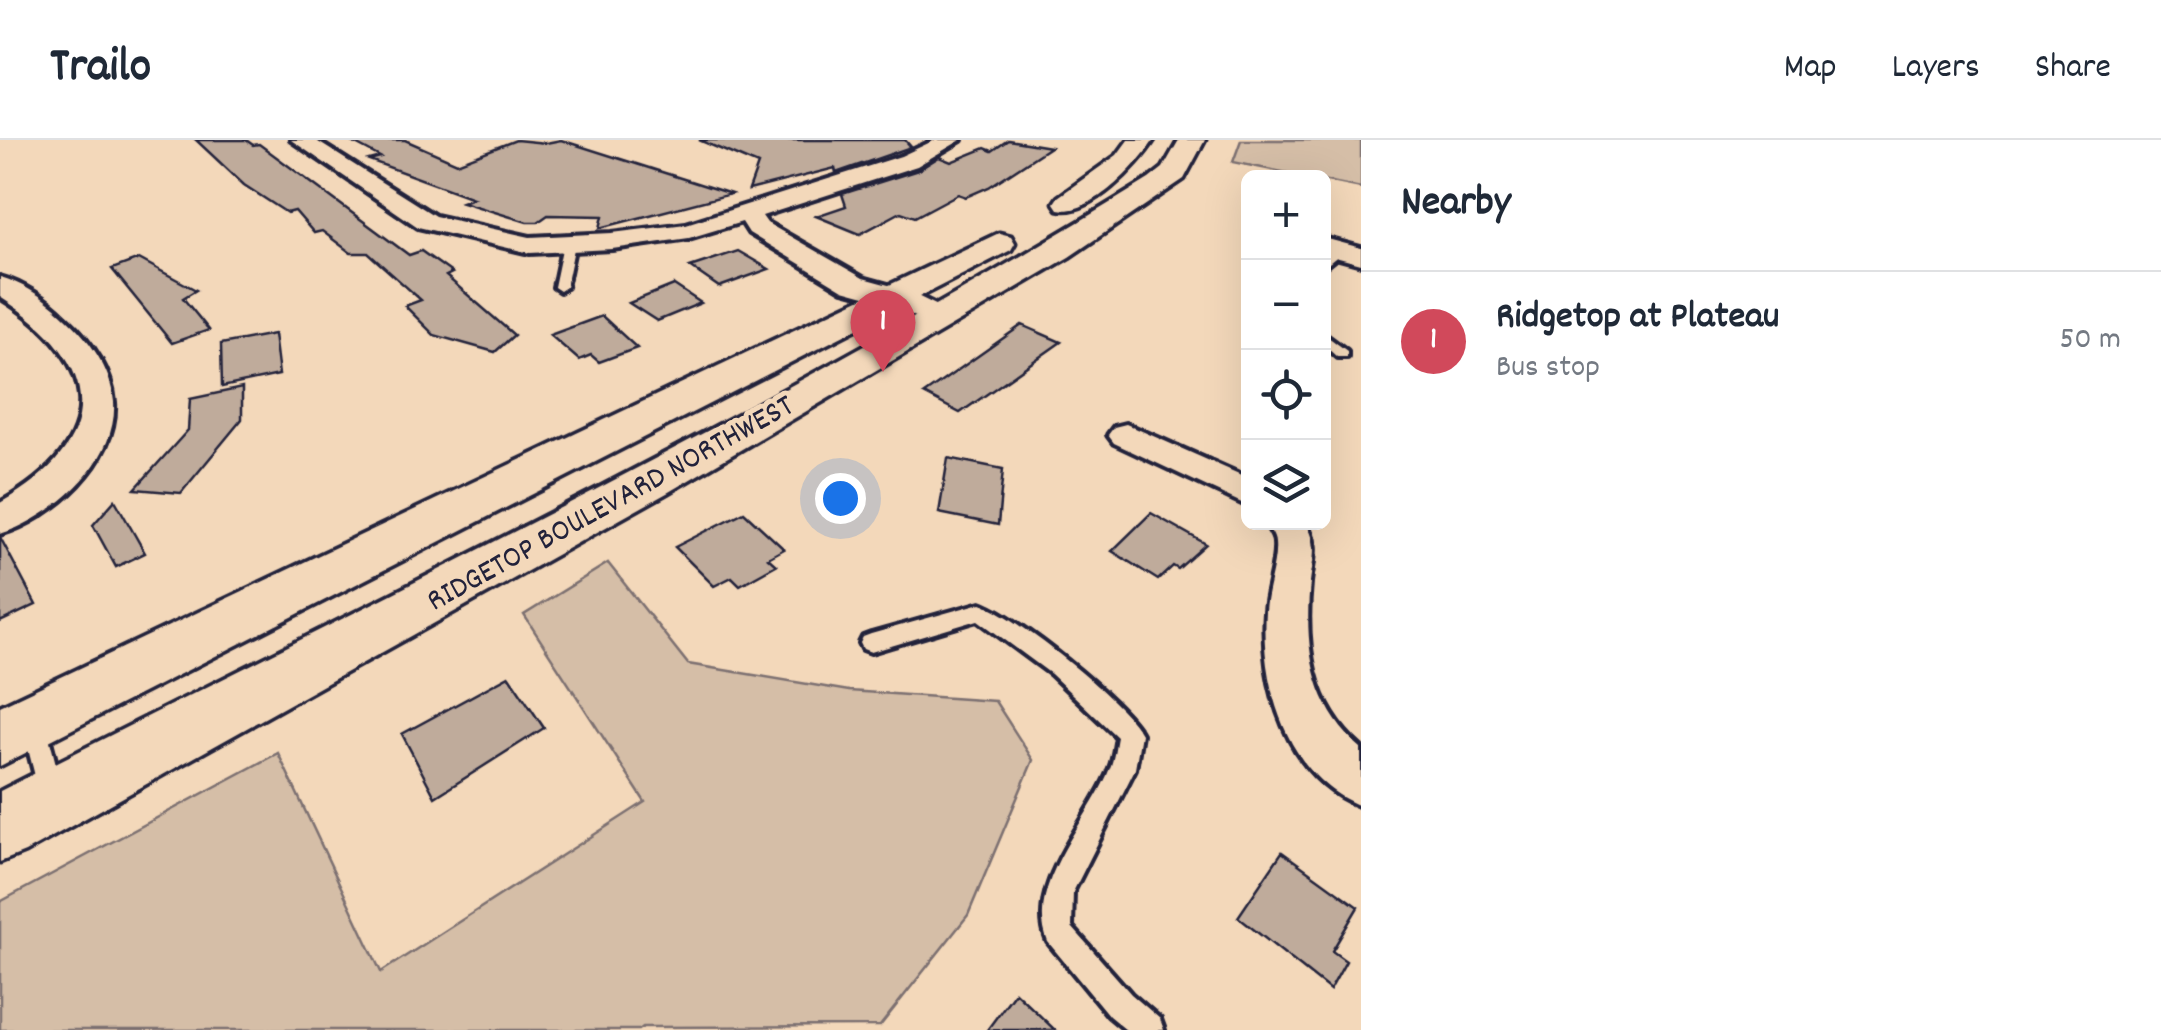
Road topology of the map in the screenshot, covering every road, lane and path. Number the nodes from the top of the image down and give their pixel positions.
1 (301, 140) edge
2 (951, 140) edge
3 (1141, 140) edge
4 (1192, 140) edge
5 (748, 213) junction
6 (570, 244) junction
7 (0, 284) edge
8 (560, 287) dead end
9 (916, 306) junction
10 (1331, 344) edge
11 (1342, 354) dead end
12 (1126, 434) dead end
13 (1241, 490) edge
14 (0, 520) edge
15 (1289, 530) edge
16 (396, 543) junction
17 (871, 643) dead end
18 (16, 729) edge
19 (1361, 782) edge
20 (53, 799) junction
21 (0, 828) edge
22 (1150, 1030) edge

1 - 6 street
2 - 5 street
3 - 9 main road, RIDGETOP BOULEVARD NORTHWEST
4 - 9 main road, RIDGETOP BOULEVARD NORTHWEST
5 - 6 street
5 - 9 street
6 - 8 lane
7 - 14 street
9 - 16 main road, RIDGETOP BOULEVARD NORTHWEST
9 - 20 main road, RIDGETOP BOULEVARD NORTHWEST
10 - 11 lane
12 - 13 street
15 - 19 street
16 - 18 main road, RIDGETOP BOULEVARD NORTHWEST
16 - 20 main road
17 - 22 lane
18 - 20 lane
20 - 21 main road, RIDGETOP BOULEVARD NORTHWEST

